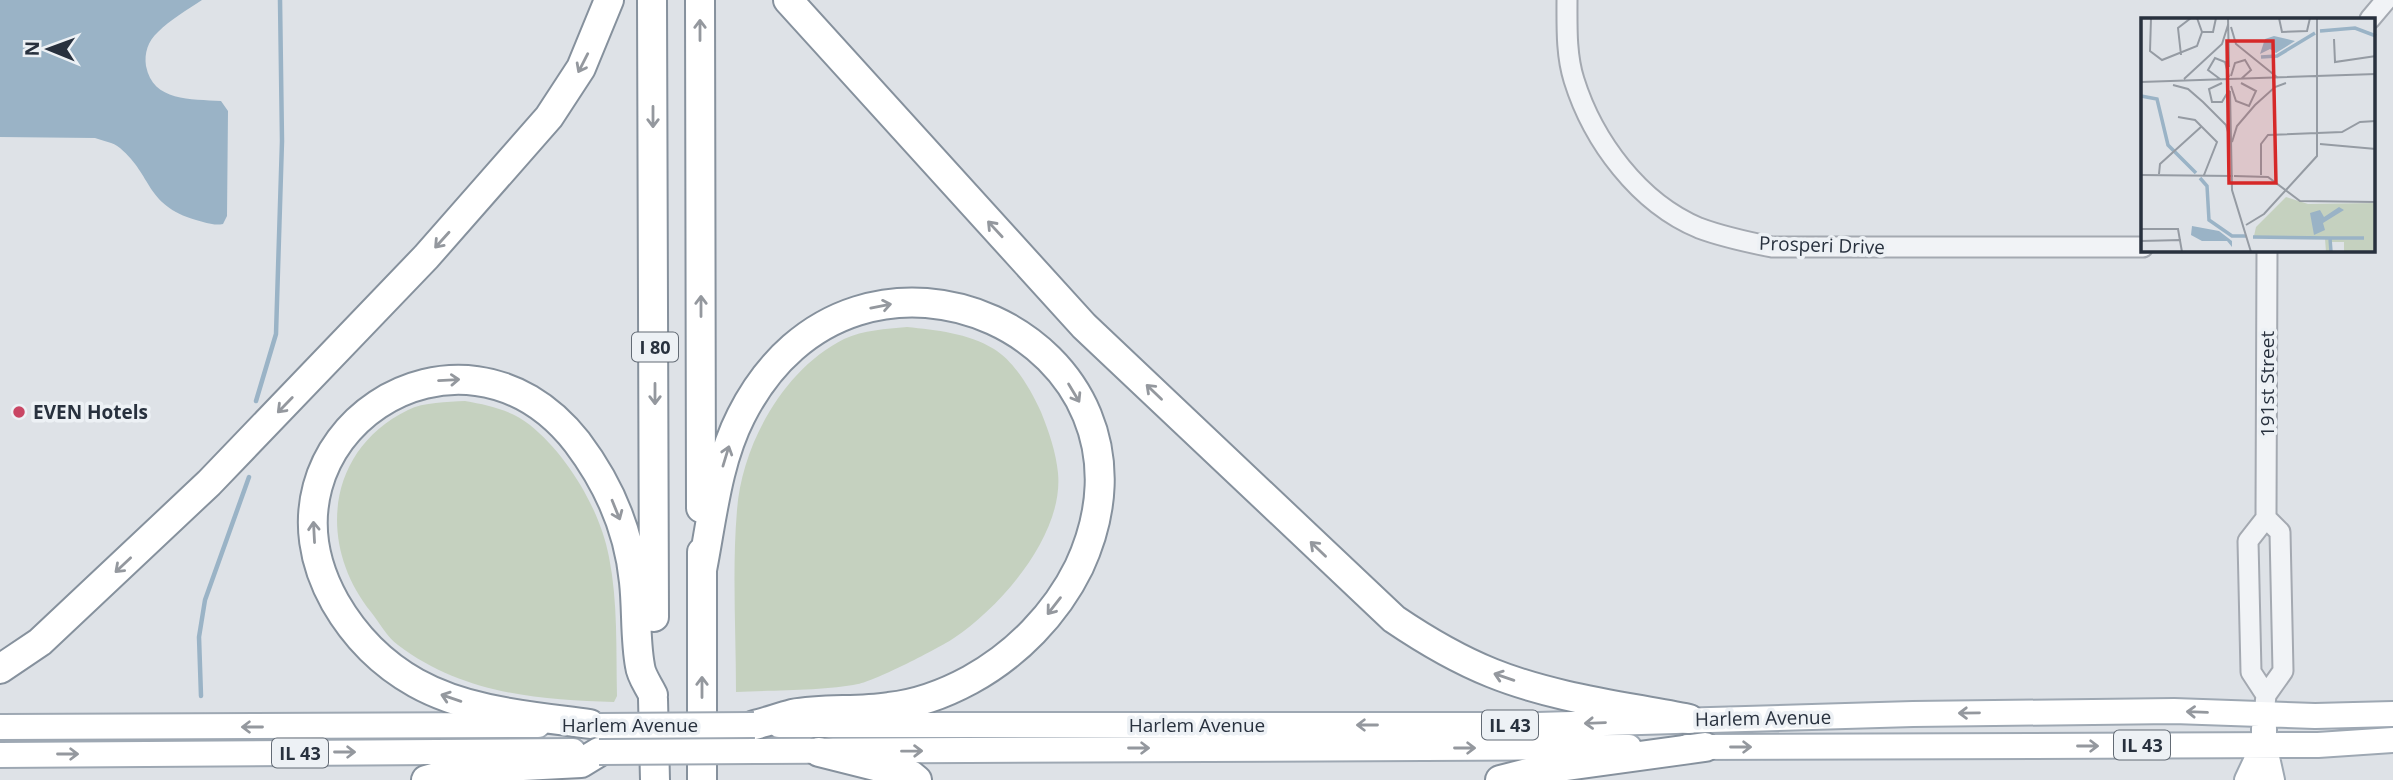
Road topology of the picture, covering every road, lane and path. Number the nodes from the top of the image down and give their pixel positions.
1 (609, 0) edge
2 (652, 0) edge
3 (700, 0) edge
4 (788, 0) edge
5 (1567, 0) edge
6 (2386, 0) edge
7 (2371, 18) edge
8 (2141, 247) edge
9 (2267, 252) edge
10 (2266, 518) junction
11 (702, 570) junction
12 (0, 669) edge
13 (653, 695) junction
14 (2266, 705) junction
15 (2393, 714) edge
16 (1689, 719) junction
17 (0, 727) edge
18 (596, 734) junction
19 (754, 738) junction
20 (2393, 740) edge
21 (2264, 744) junction
22 (1705, 747) junction
23 (819, 752) junction
24 (0, 755) edge
25 (426, 780) edge
26 (655, 780) edge
27 (702, 780) edge
28 (918, 780) edge
29 (1500, 780) edge
30 (2246, 780) edge
31 (2272, 780) edge

1 -> 12 highway
2 -> 13 highway, I 80
11 -> 3 highway, I 80
16 -> 4 highway
5 - 8 street, Prosperi Drive
6 - 7 street
9 - 10 street, 191st Street
10 - 14 street, 191st Street
10 - 14 street, 191st Street
11 -> 19 highway
27 -> 11 highway, I 80
18 -> 13 highway
13 - 26 highway, I 80
14 - 15 main road, Harlem Avenue / IL 43
14 -> 16 main road, Harlem Avenue / IL 43
14 - 21 main road, 191st Street
16 -> 19 main road, Harlem Avenue / IL 43
18 -> 17 main road, Harlem Avenue / IL 43
18 - 19 main road, Harlem Avenue / IL 43, bridge
24 -> 18 main road, Harlem Avenue / IL 43
18 - 25 highway
19 - 23 main road, Harlem Avenue / IL 43
20 - 21 main road, Harlem Avenue / IL 43
22 -> 21 main road, Harlem Avenue / IL 43
21 - 30 main road, 191st Street
21 - 31 main road, 191st Street
23 -> 22 main road, Harlem Avenue / IL 43
22 - 29 highway
23 - 28 highway

